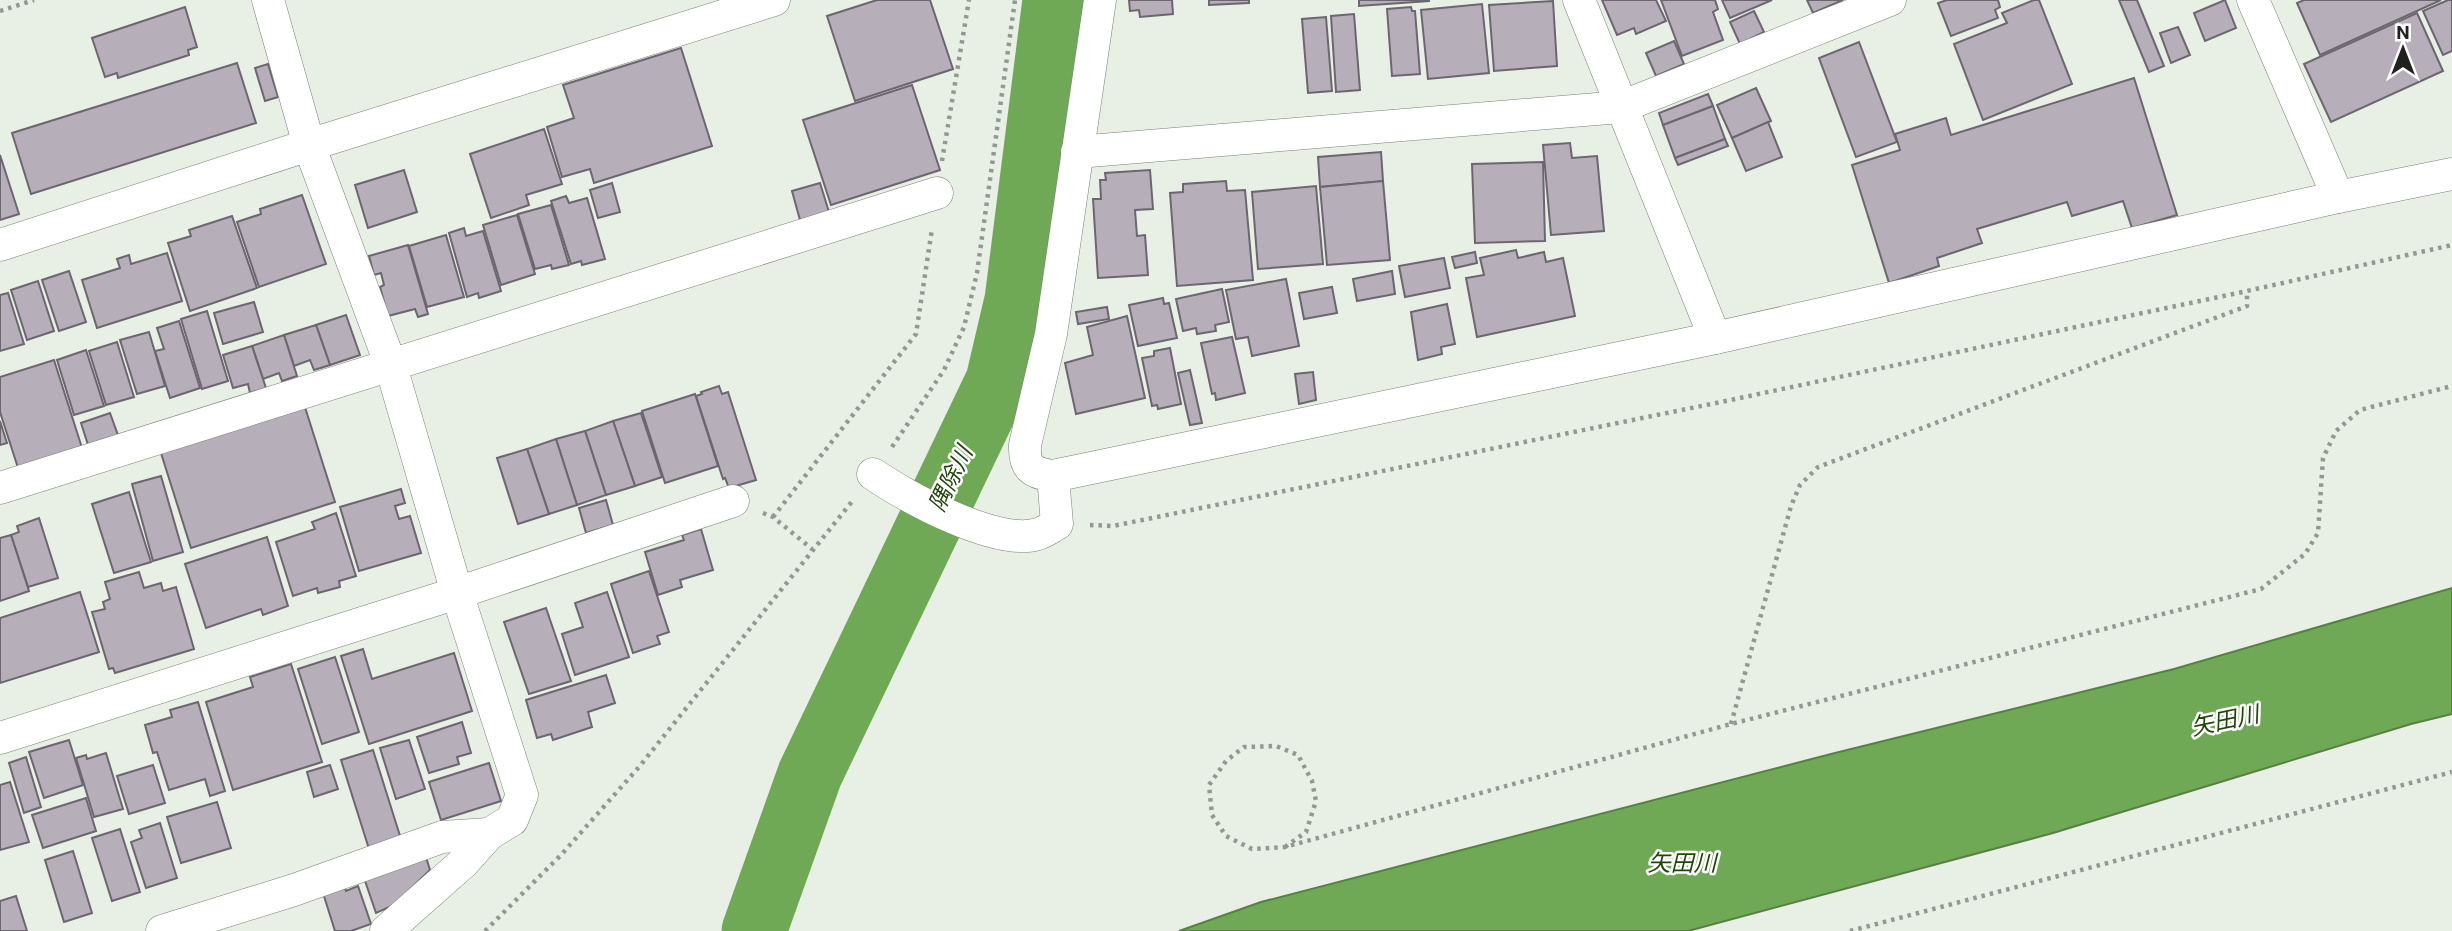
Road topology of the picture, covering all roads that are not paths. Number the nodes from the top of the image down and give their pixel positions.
1 (268, 0) edge
2 (774, 0) edge
3 (1100, 0) edge
4 (1579, 0) edge
5 (1890, 0) edge
6 (2253, 0) edge
7 (1621, 107) junction
8 (309, 145) junction
9 (1077, 152) junction
10 (2452, 174) edge
11 (937, 193) road end
12 (2339, 197) junction
13 (0, 246) edge
14 (1715, 338) junction
15 (390, 363) junction
16 (1054, 476) junction
17 (881, 480) road end
18 (0, 488) edge
19 (733, 501) dead end
20 (457, 593) junction
21 (0, 738) edge
22 (489, 834) junction
23 (162, 931) edge
24 (386, 931) edge

1 - 8 street
2 - 8 street
3 - 9 street
4 - 7 street
5 - 7 street
6 - 12 street
7 - 9 street
7 - 14 street
8 - 13 street
8 - 15 street
9 - 16 street
10 - 12 street
11 - 15 street
12 - 14 street
14 - 16 street
15 - 18 street
15 - 20 street
16 - 17 street
19 - 20 street
20 - 21 street
20 - 22 street
22 - 23 street
22 - 24 street

